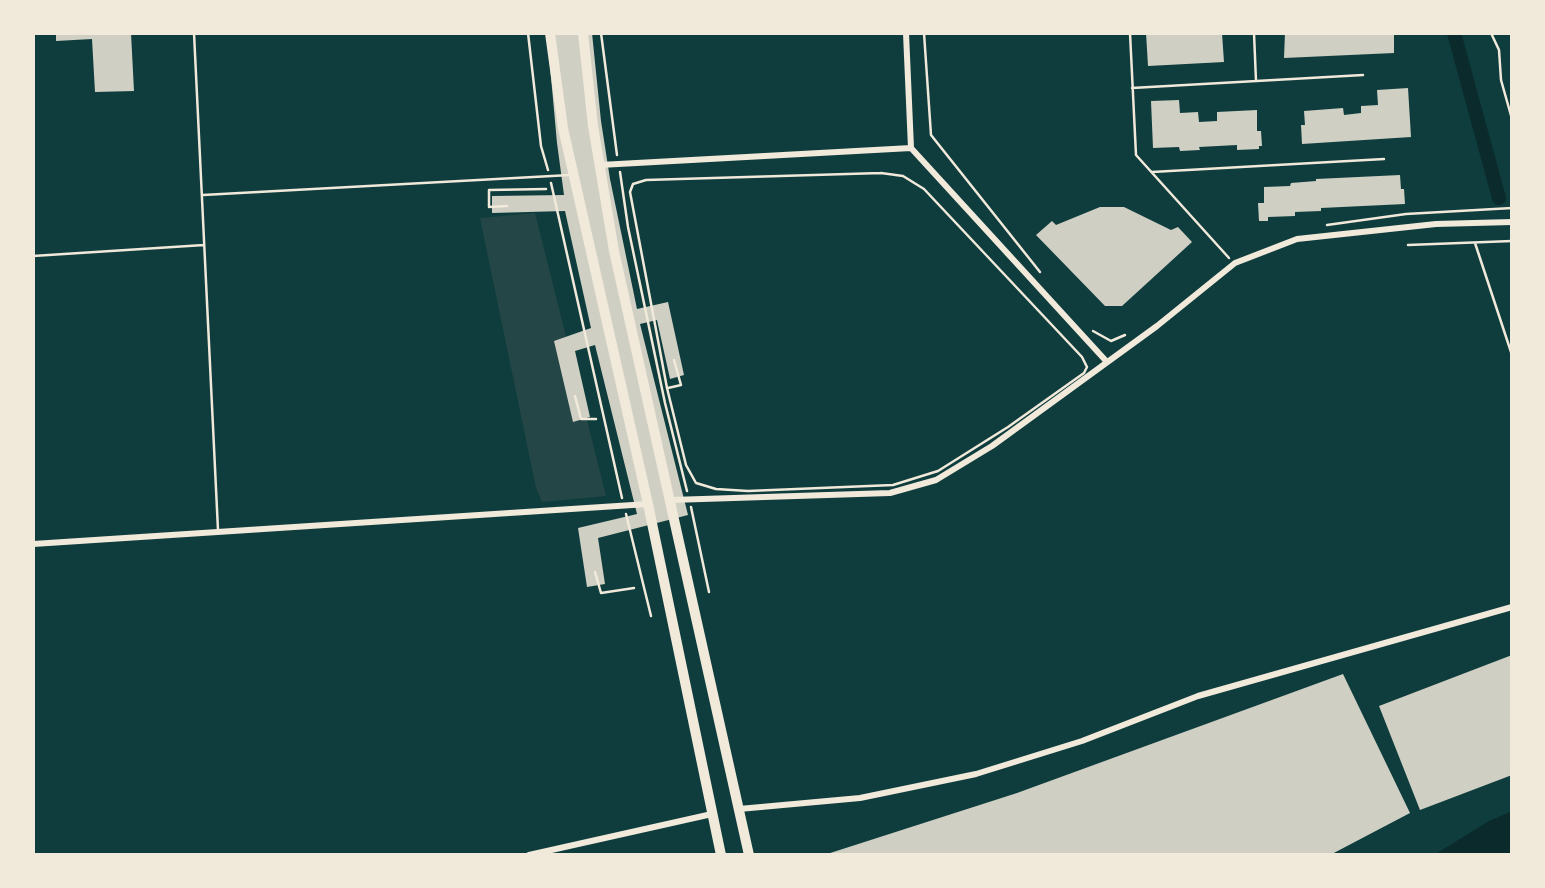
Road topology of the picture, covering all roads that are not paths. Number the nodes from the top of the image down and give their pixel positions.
1 (194, 33) edge
2 (550, 33) edge
3 (583, 33) edge
4 (906, 33) edge
5 (1129, 33) edge
6 (1254, 33) edge
7 (1363, 75) dead end
8 (1256, 81) junction
9 (1132, 88) junction
10 (911, 148) junction
11 (1384, 159) dead end
12 (600, 165) junction
13 (1152, 172) junction
14 (574, 175) junction
15 (202, 195) junction
16 (1512, 222) edge
17 (204, 245) junction
18 (33, 256) edge
19 (1229, 258) dead end
20 (1107, 362) junction
21 (671, 500) junction
22 (649, 505) junction
23 (218, 532) junction
24 (33, 544) edge
25 (1512, 607) edge
26 (739, 809) junction
27 (712, 814) junction
28 (529, 855) edge
29 (721, 855) edge
30 (749, 855) edge

1 - 15 lane
2 - 14 main road
3 - 12 main road
4 - 10 street
5 - 9 lane
6 - 8 lane
7 - 8 lane
8 - 9 lane
9 - 13 lane
10 - 12 street
10 - 20 street
11 - 13 lane
12 - 21 main road
13 - 19 lane
14 - 15 lane
14 - 22 main road
15 - 17 lane
16 - 20 street
17 - 18 lane
17 - 23 lane
20 - 21 street
21 - 26 main road
22 - 23 street
22 - 27 main road
23 - 24 street
25 - 26 street
26 - 30 main road
27 - 28 street
27 - 29 main road

